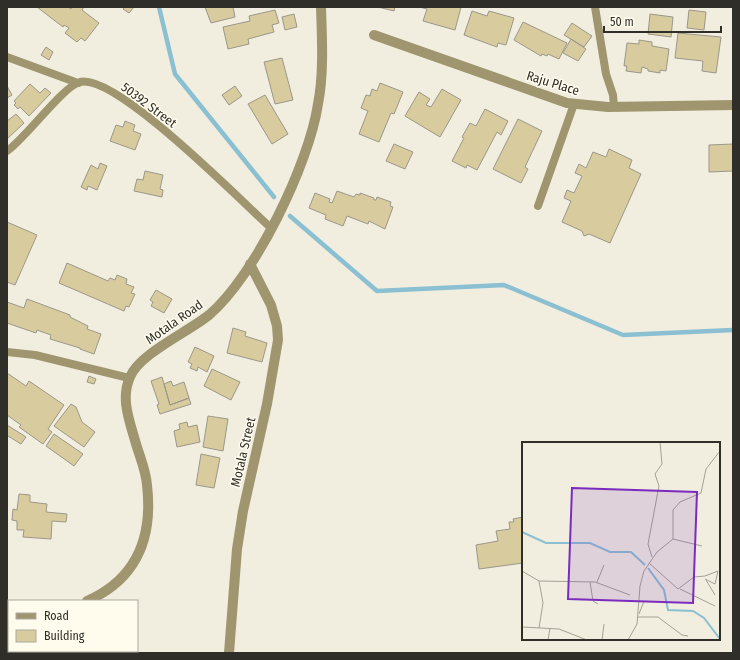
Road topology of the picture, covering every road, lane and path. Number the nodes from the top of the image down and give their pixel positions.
1 (321, 7) edge
2 (595, 7) edge
3 (374, 35) dead end
4 (7, 57) edge
5 (78, 83) junction
6 (574, 104) junction
7 (733, 105) edge
8 (614, 107) junction
9 (7, 151) edge
10 (538, 206) dead end
11 (271, 228) junction
12 (250, 264) junction
13 (7, 352) edge
14 (129, 378) junction
15 (89, 600) edge
16 (229, 653) edge

1 - 11 street, Motala Road
2 - 8 lane
3 - 6 street, Raju Place
4 - 5 lane, 50392 Street
5 - 9 lane
5 - 11 lane, 50392 Street
6 - 8 street, Raju Place
6 - 10 lane
7 - 8 street, Raju Place
11 - 12 street, Motala Road
12 - 14 street, Motala Road
12 - 16 street, Motala Street
13 - 14 lane
14 - 15 street, Motala Road

